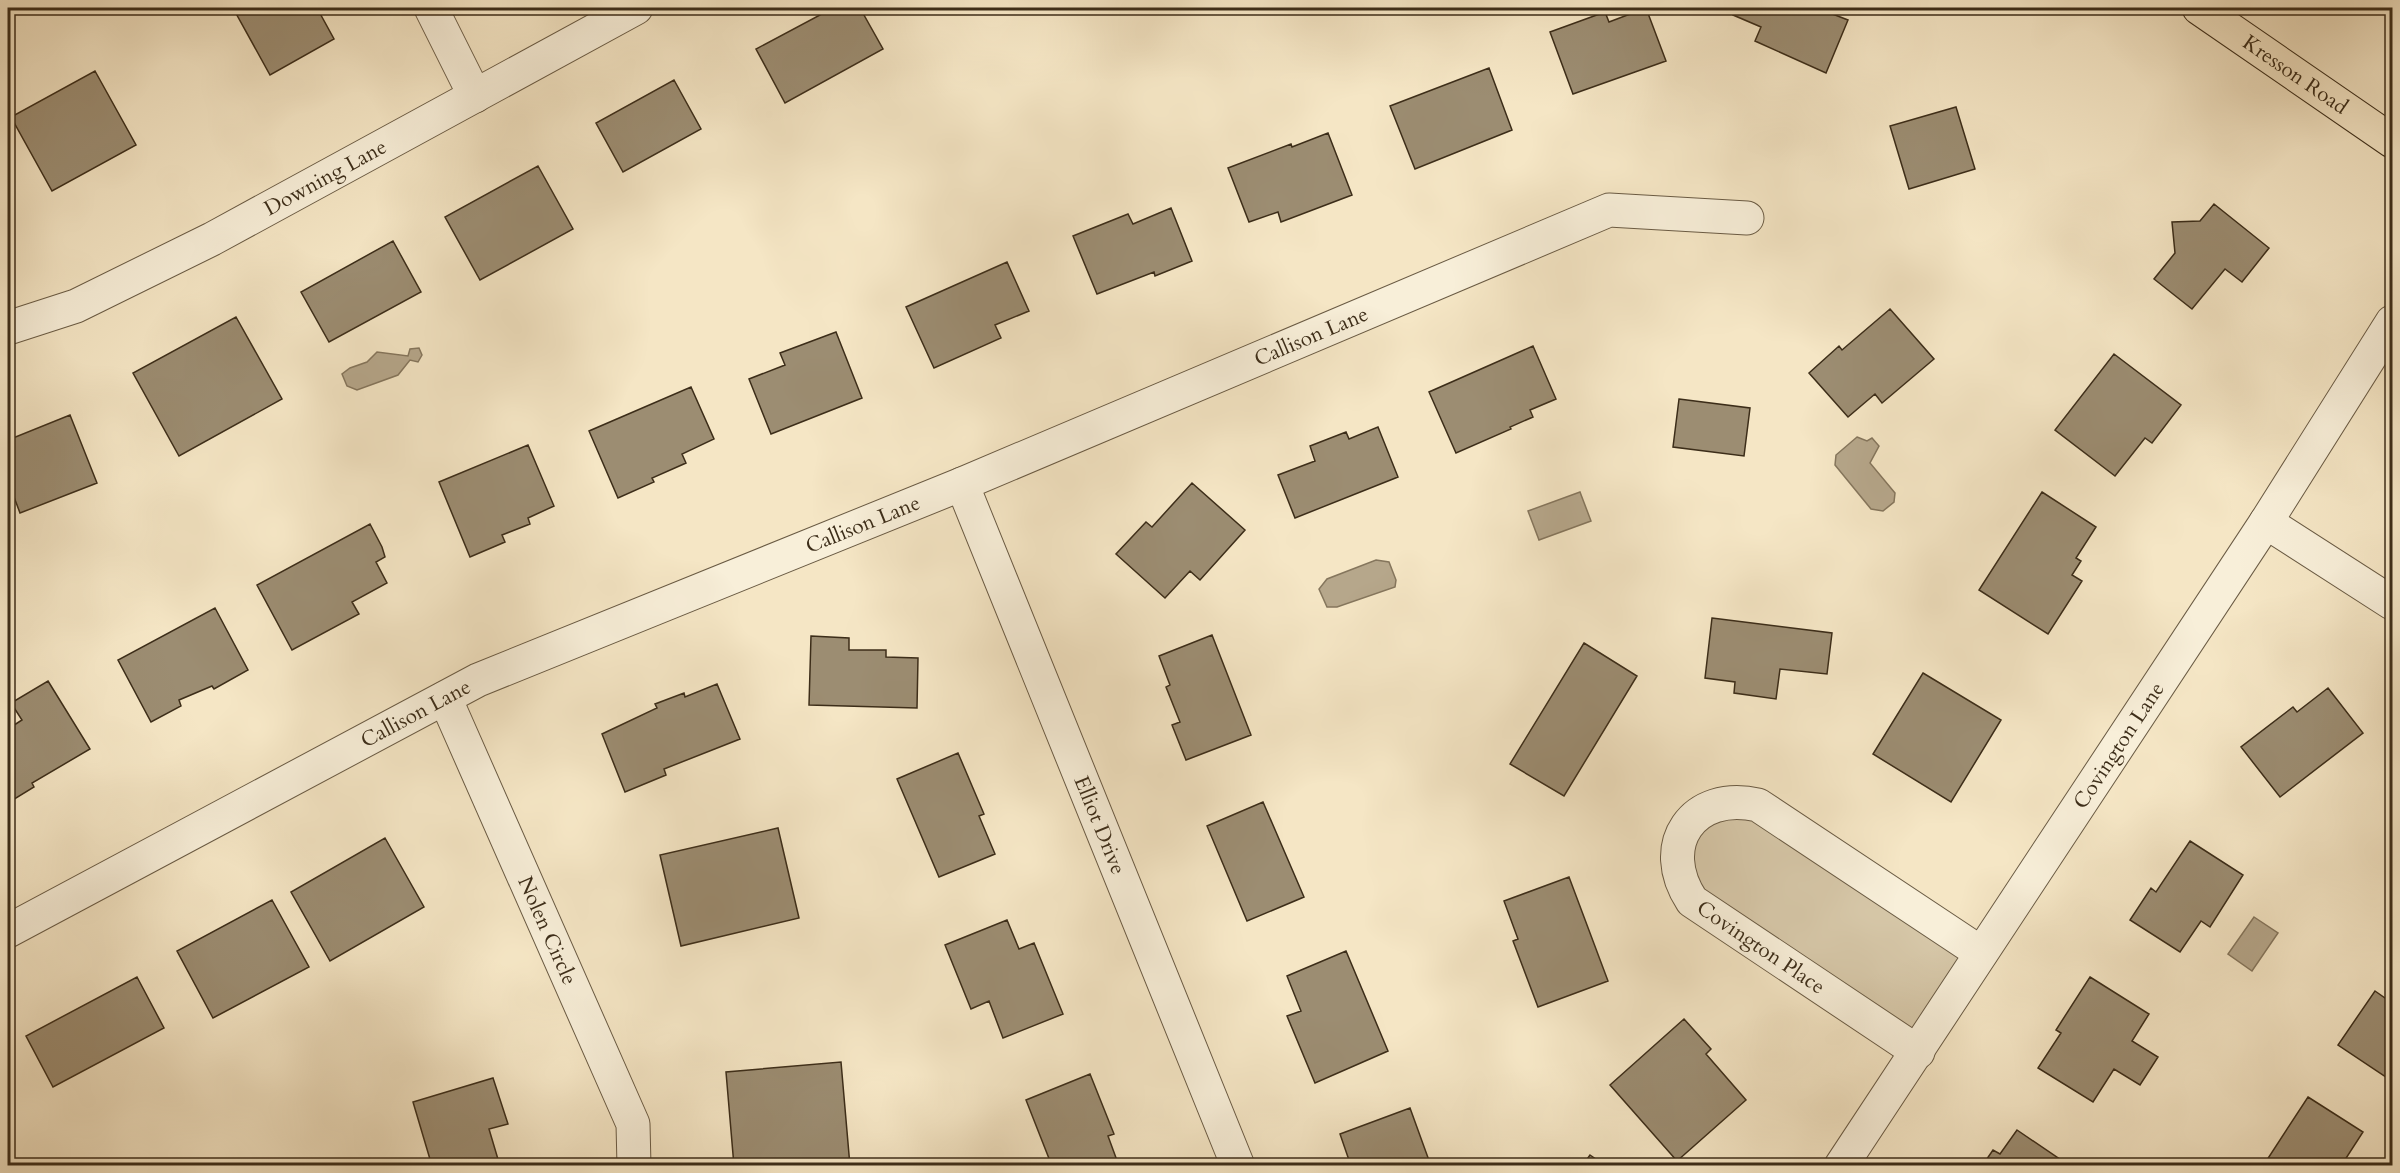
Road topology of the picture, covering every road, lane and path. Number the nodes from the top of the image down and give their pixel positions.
1 (431, 8) edge
2 (636, 8) edge
3 (2199, 8) edge
4 (474, 96) junction
5 (2392, 141) edge
6 (1747, 218) dead end
7 (2392, 322) edge
8 (8, 328) edge
9 (962, 484) junction
10 (2266, 522) junction
11 (2392, 603) edge
12 (445, 698) junction
13 (8, 931) edge
14 (1981, 953) junction
15 (1918, 1052) junction
16 (634, 1166) edge
17 (1238, 1166) edge
18 (1841, 1166) edge

1 - 4 street
2 - 4 street, Downing Lane
3 - 5 main road, Kresson Road
4 - 8 street, Downing Lane
6 - 9 street, Callison Lane
7 - 10 street, Covington Lane
9 - 12 street, Callison Lane
9 - 17 street, Elliot Drive
10 - 11 street
10 - 14 street, Covington Lane
12 - 13 street, Callison Lane
12 - 16 street, Nolen Circle
14 - 15 street, Covington Lane
14 - 15 street, Covington Place
15 - 18 street, Covington Lane

